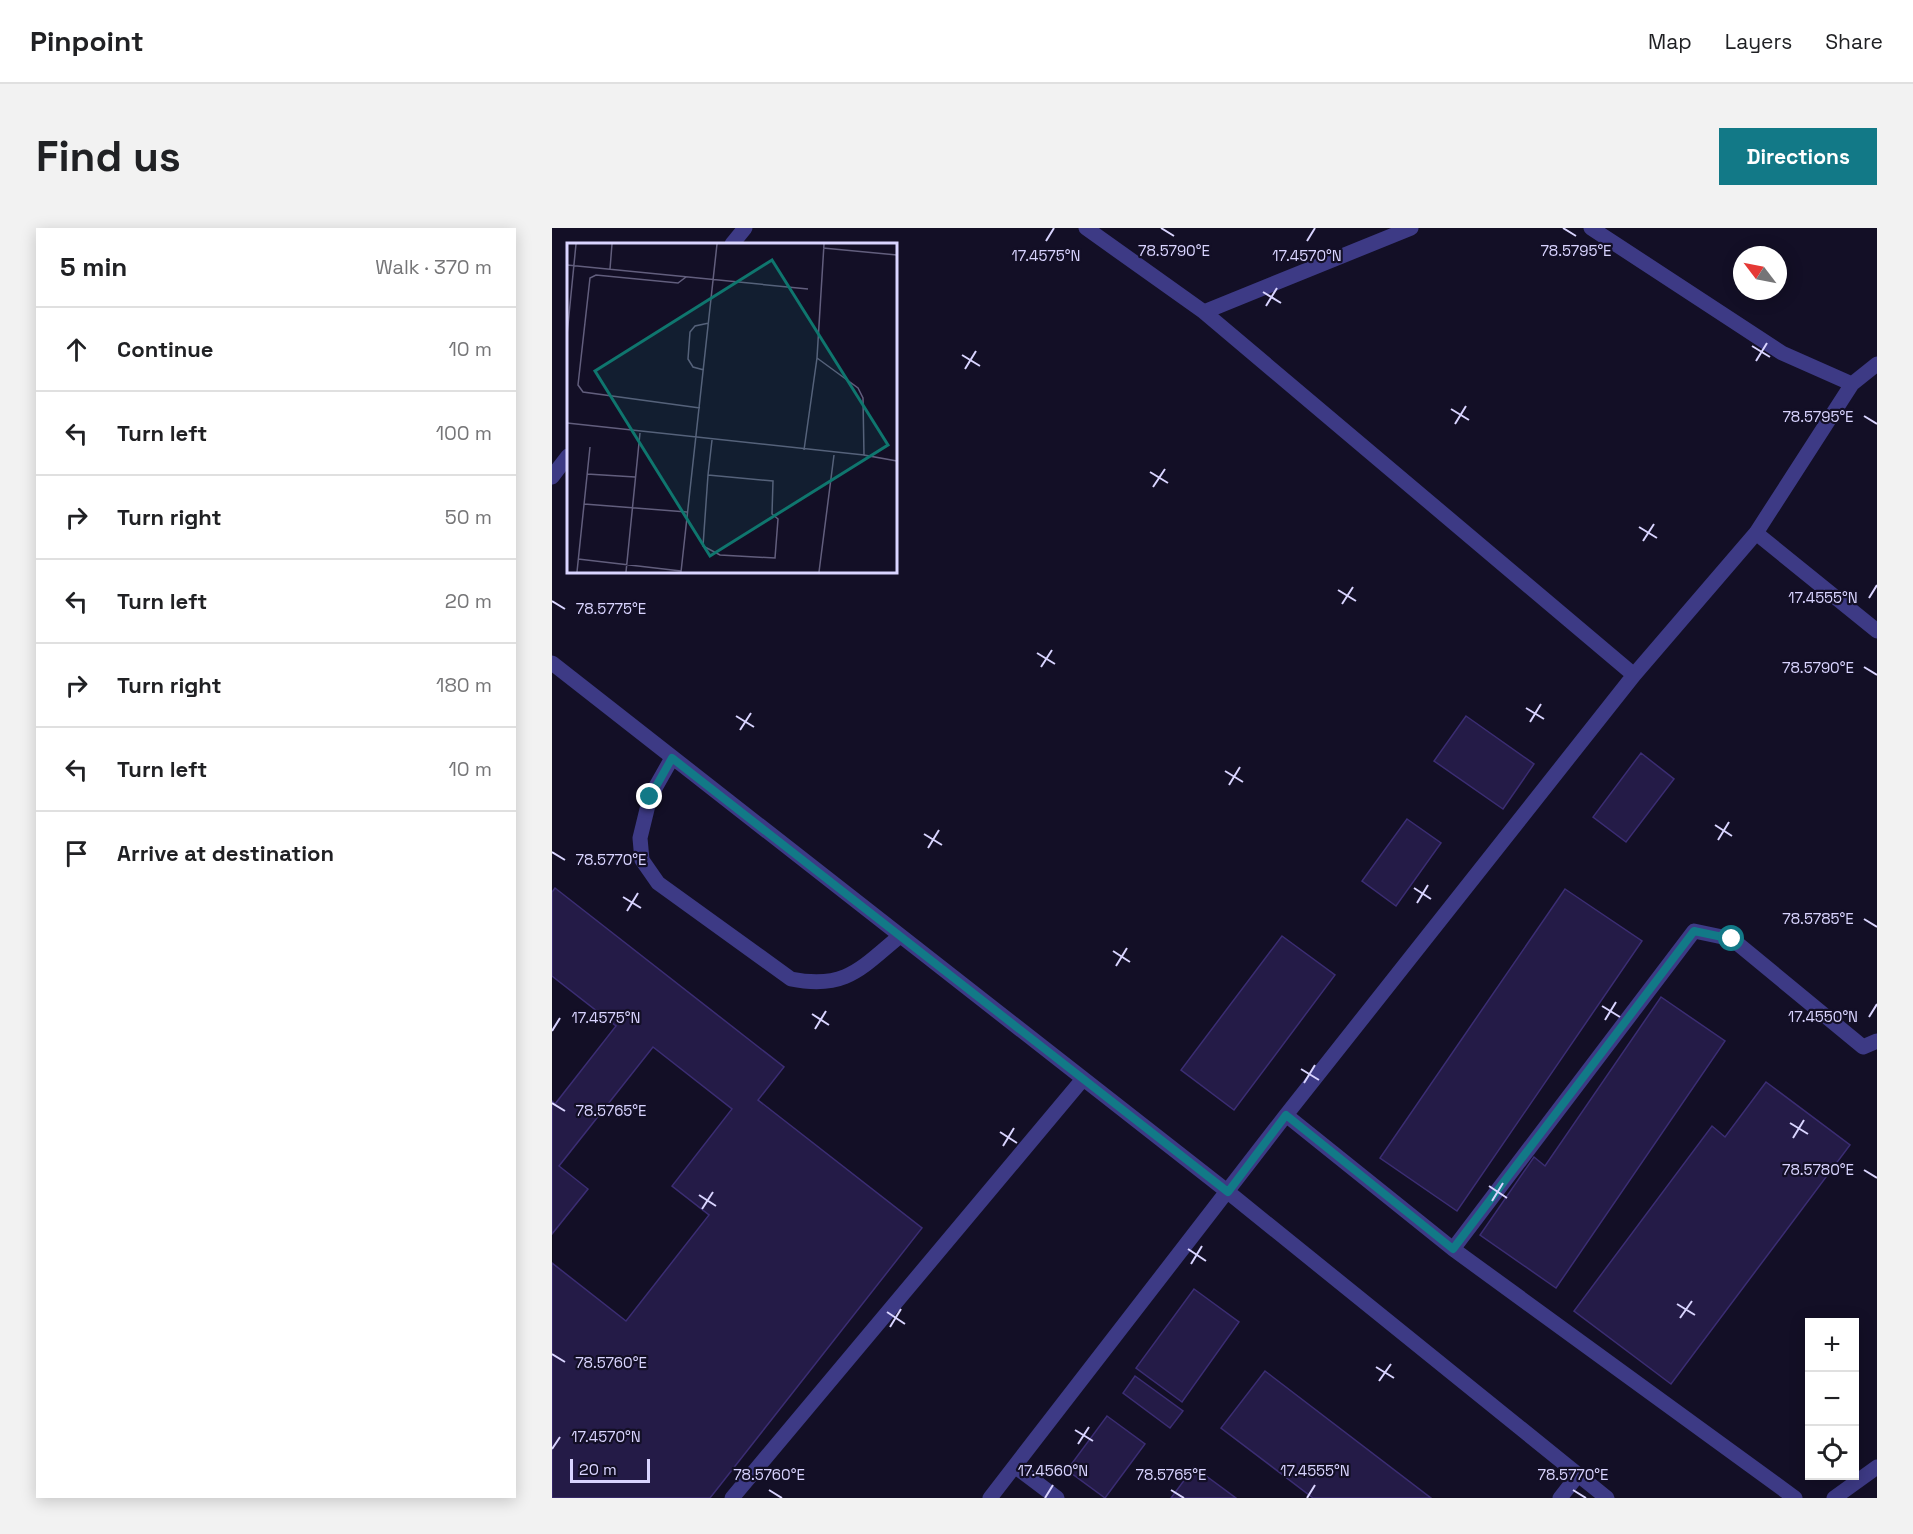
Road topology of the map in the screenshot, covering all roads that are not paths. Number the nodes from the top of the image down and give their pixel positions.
1 (745, 228) edge
2 (1086, 228) edge
3 (1411, 228) edge
4 (1591, 228) edge
5 (733, 243) edge
6 (1204, 312) junction
7 (1877, 364) edge
8 (1852, 384) junction
9 (567, 457) edge
10 (552, 477) edge
11 (1756, 533) junction
12 (1877, 631) edge
13 (552, 663) edge
14 (1634, 675) junction
15 (672, 758) junction
16 (900, 936) junction
17 (1877, 1041) edge
18 (1083, 1079) junction
19 (1286, 1115) junction
20 (1228, 1192) junction
21 (1453, 1249) junction
22 (1016, 1467) junction
23 (1877, 1467) edge
24 (1578, 1475) junction
25 (732, 1498) edge
26 (990, 1498) edge
27 (1057, 1498) edge
28 (1560, 1498) edge
29 (1607, 1498) edge
30 (1795, 1498) edge
31 (1834, 1498) edge

1 - 5 street
2 - 6 street
3 - 6 street
4 - 8 street
6 - 14 street
7 - 8 street
8 - 11 street
9 - 10 street
11 - 12 street
11 - 14 street
13 - 15 street
14 - 19 street
15 - 16 street
15 - 16 street
16 - 18 street
17 - 21 street
18 - 20 street
18 - 25 street
19 - 20 street
19 - 21 street
20 - 22 street
20 - 24 street
21 - 30 street
22 - 26 street
22 - 27 street
23 - 31 street
24 - 28 street
24 - 29 street

